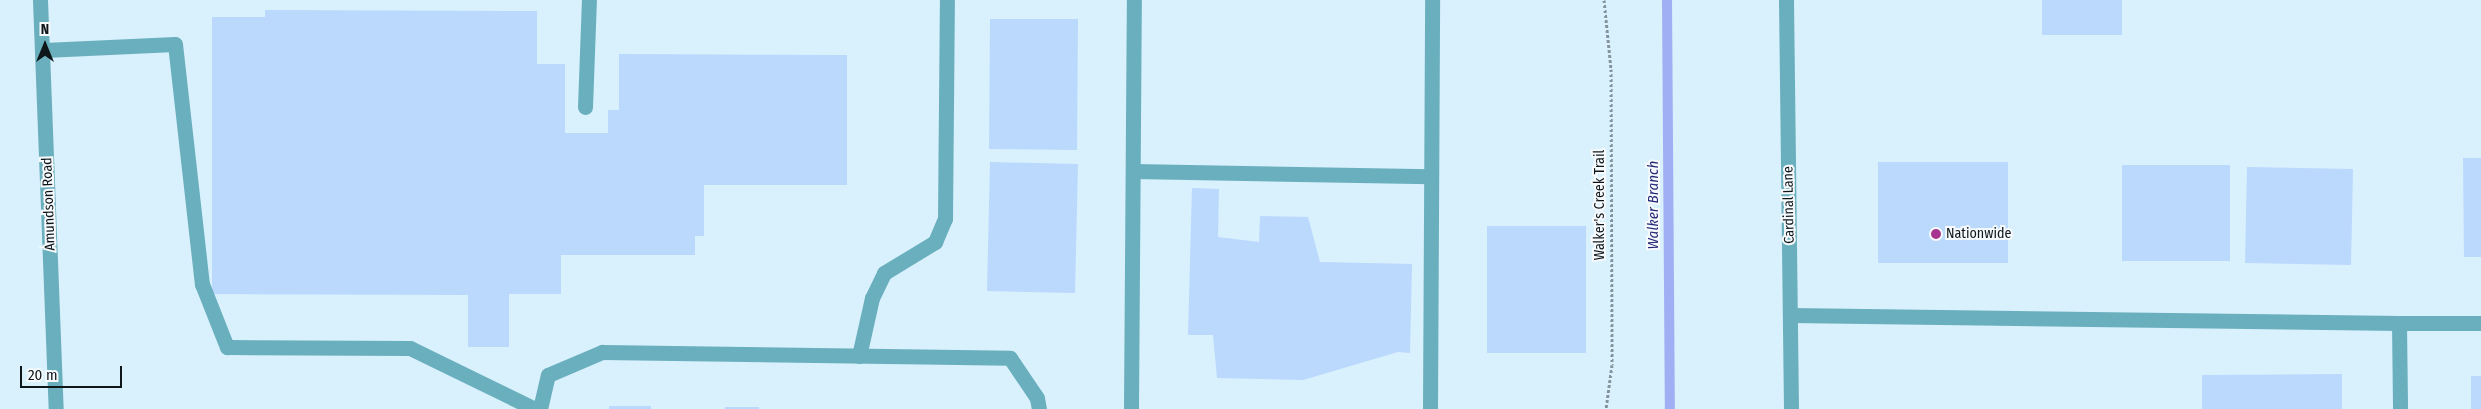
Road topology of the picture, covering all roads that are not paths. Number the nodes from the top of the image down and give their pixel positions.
1 (40, 0) edge
2 (590, 0) edge
3 (947, 0) edge
4 (1134, 0) edge
5 (1432, 0) edge
6 (1786, 0) edge
7 (44, 50) junction
8 (585, 107) dead end
9 (1133, 171) junction
10 (1431, 176) junction
11 (1790, 315) junction
12 (2400, 323) junction
13 (2481, 323) edge
14 (859, 356) junction
15 (56, 409) edge
16 (535, 409) edge
17 (540, 409) edge
18 (1039, 409) edge
19 (1131, 409) edge
20 (1430, 409) edge
21 (1791, 409) edge
22 (2400, 409) edge

1 - 7 street, Amundson Road
2 - 8 street
3 - 14 street
4 - 9 street
5 - 10 street
6 - 11 street, Cardinal Lane
7 - 15 street, Amundson Road
7 - 16 street
9 - 10 street
9 - 19 street
10 - 20 street
11 - 12 street
11 - 21 street, Cardinal Lane
12 - 13 street
12 - 22 street
14 - 17 street
14 - 18 street

